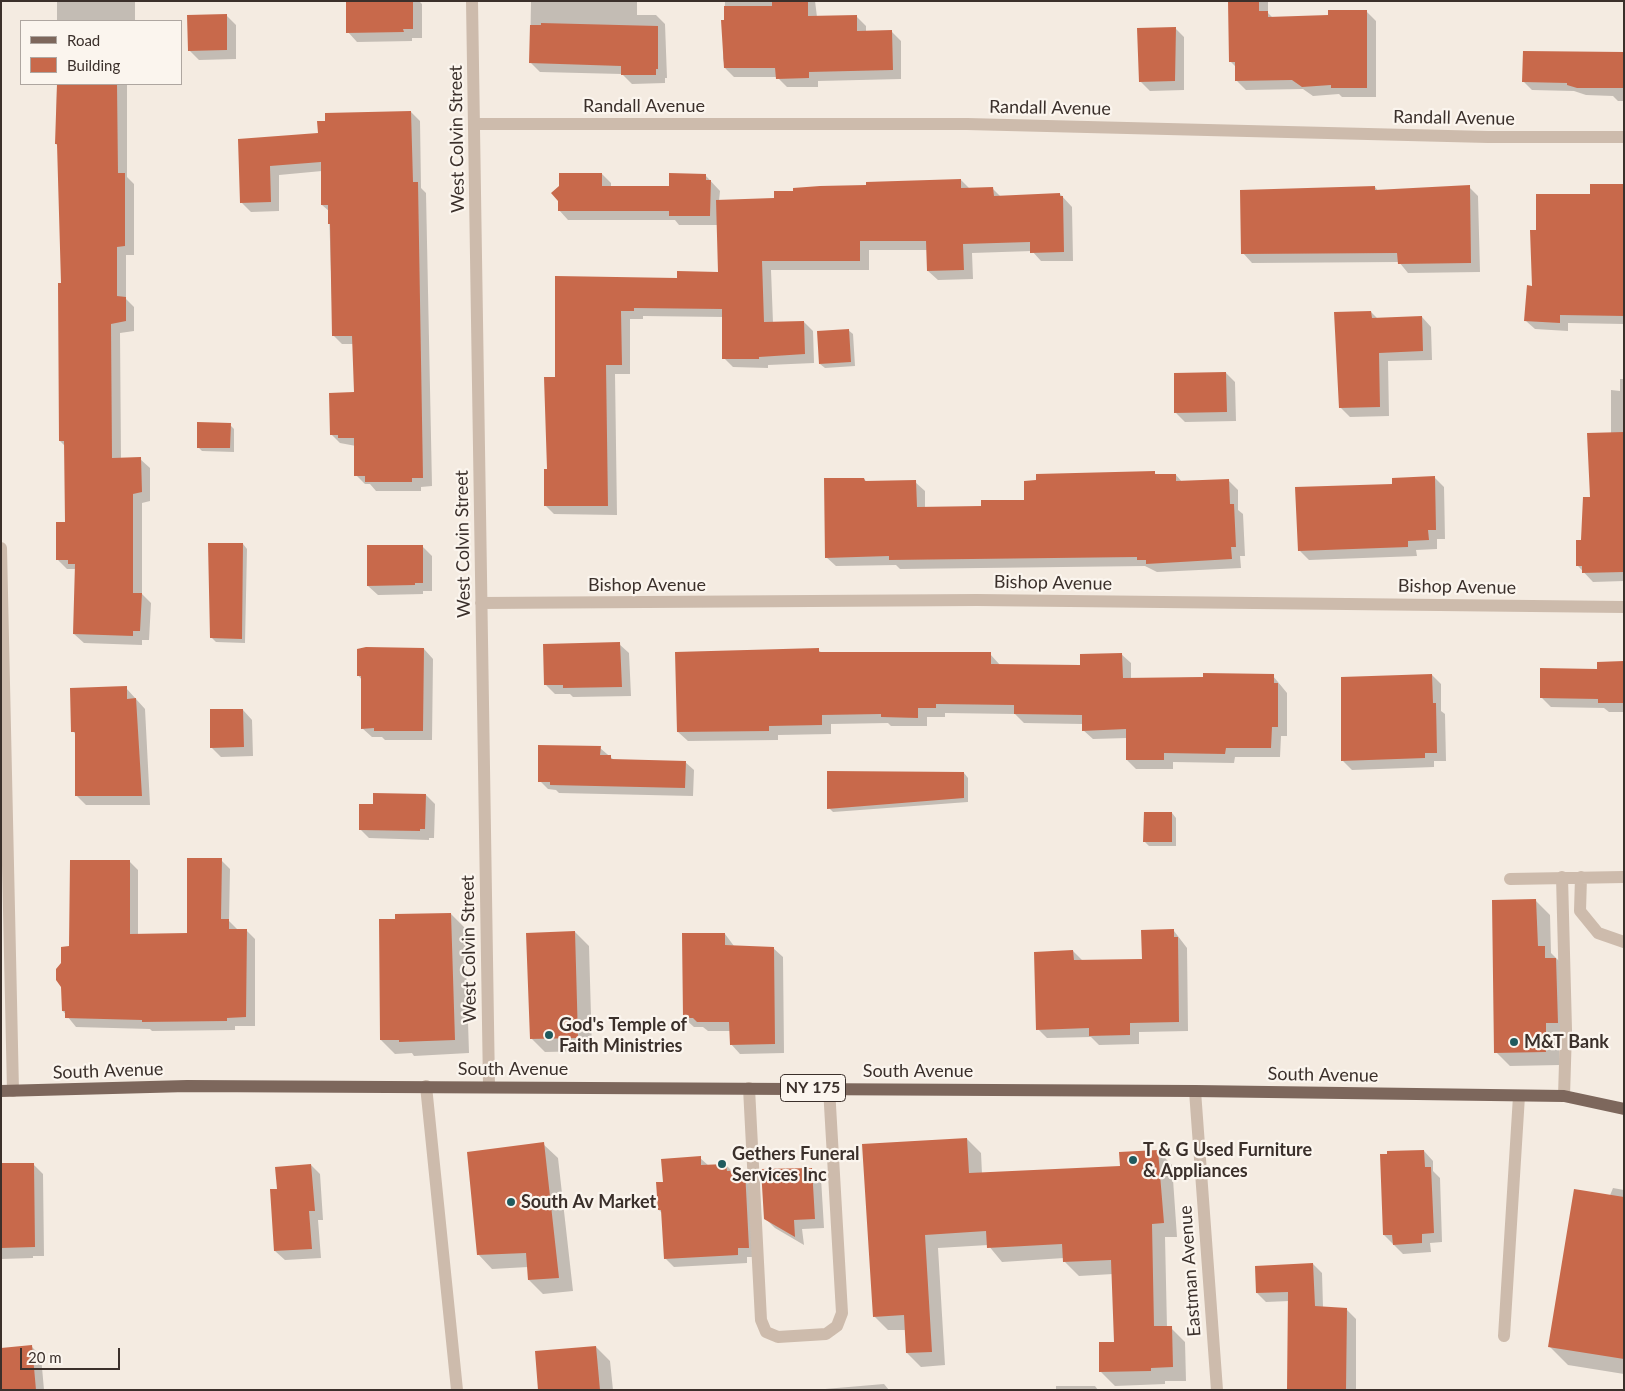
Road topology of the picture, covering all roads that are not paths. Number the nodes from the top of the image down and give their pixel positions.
1 (472, 1) edge
2 (474, 124) junction
3 (1624, 137) edge
4 (1, 548) edge
5 (481, 603) junction
6 (1624, 607) edge
7 (1624, 876) edge
8 (1562, 877) junction
9 (1581, 877) junction
10 (1510, 880) dead end
11 (1624, 942) edge
12 (426, 1086) junction
13 (489, 1086) junction
14 (749, 1088) junction
15 (829, 1088) junction
16 (7, 1091) edge
17 (1195, 1091) junction
18 (1519, 1096) junction
19 (1564, 1096) junction
20 (1624, 1109) edge
21 (1504, 1336) dead end
22 (457, 1390) edge
23 (1217, 1390) edge

1 - 2 street, West Colvin Street
2 - 3 street, Randall Avenue
2 - 5 street, West Colvin Street
4 - 16 street
5 - 6 street, Bishop Avenue
5 - 13 street, West Colvin Street
7 - 9 street
8 - 9 street
8 - 10 street
8 - 19 street
9 - 11 street
12 - 13 main road, South Avenue / NY 175
12 - 16 main road, South Avenue / NY 175
12 - 22 street
13 - 14 main road, South Avenue / NY 175
14 - 15 main road, South Avenue / NY 175
14 - 15 street
15 - 17 main road, South Avenue / NY 175
17 - 18 main road, South Avenue / NY 175
17 - 23 street, Eastman Avenue
18 - 19 main road, South Avenue / NY 175
18 - 21 street
19 - 20 main road, South Avenue / NY 175

